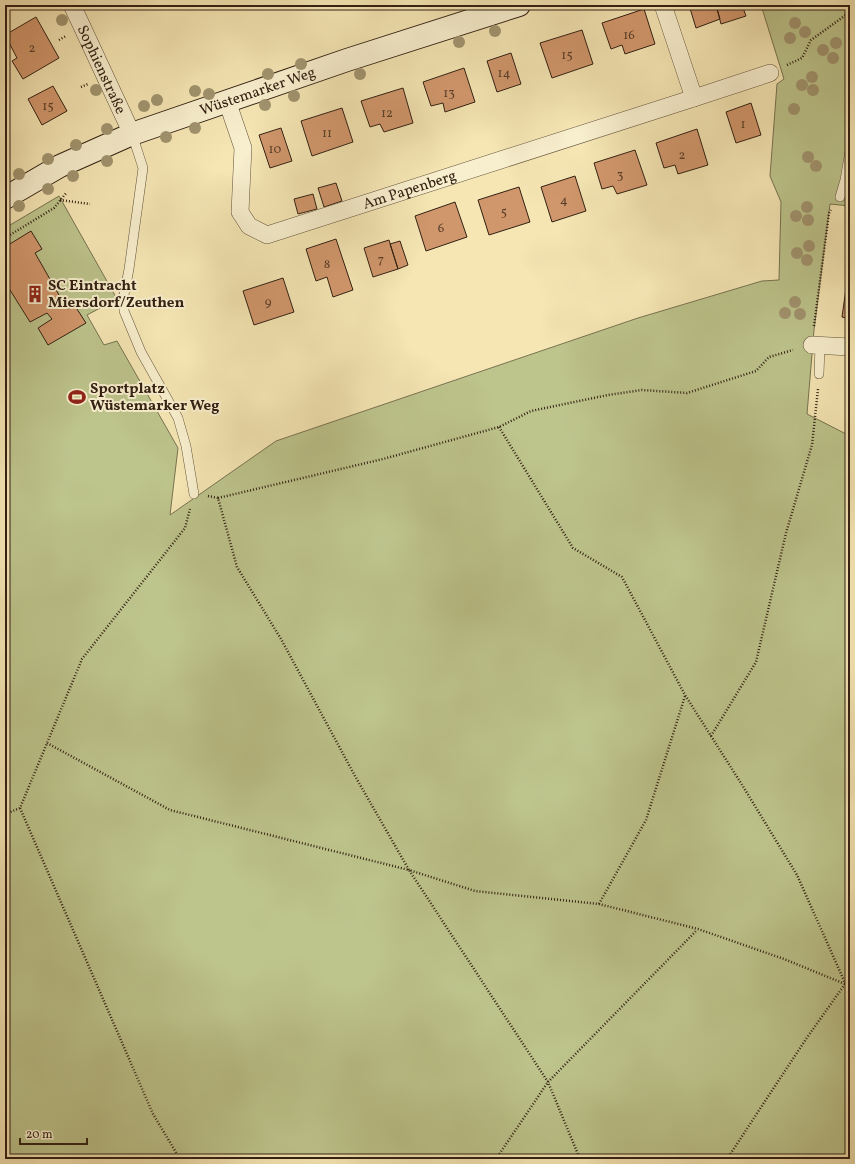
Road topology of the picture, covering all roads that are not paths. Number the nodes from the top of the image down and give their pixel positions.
1 (72, 5) edge
2 (519, 5) edge
3 (663, 5) edge
4 (770, 73) road end
5 (694, 98) junction
6 (227, 101) junction
7 (132, 134) junction
8 (850, 151) edge
9 (840, 197) road end
10 (5, 198) edge
11 (816, 345) joint
12 (850, 347) edge
13 (819, 374) road end
14 (194, 494) road end

1 - 7 street, Sophienstraße
2 - 6 main road, Wüstemarker Weg
3 - 5 street
4 - 5 street, Am Papenberg
5 - 6 street, Am Papenberg
6 - 7 main road, Wüstemarker Weg
7 - 10 main road, Wüstemarker Weg
7 - 14 lane
8 - 9 lane
11 - 12 street
11 - 13 lane

